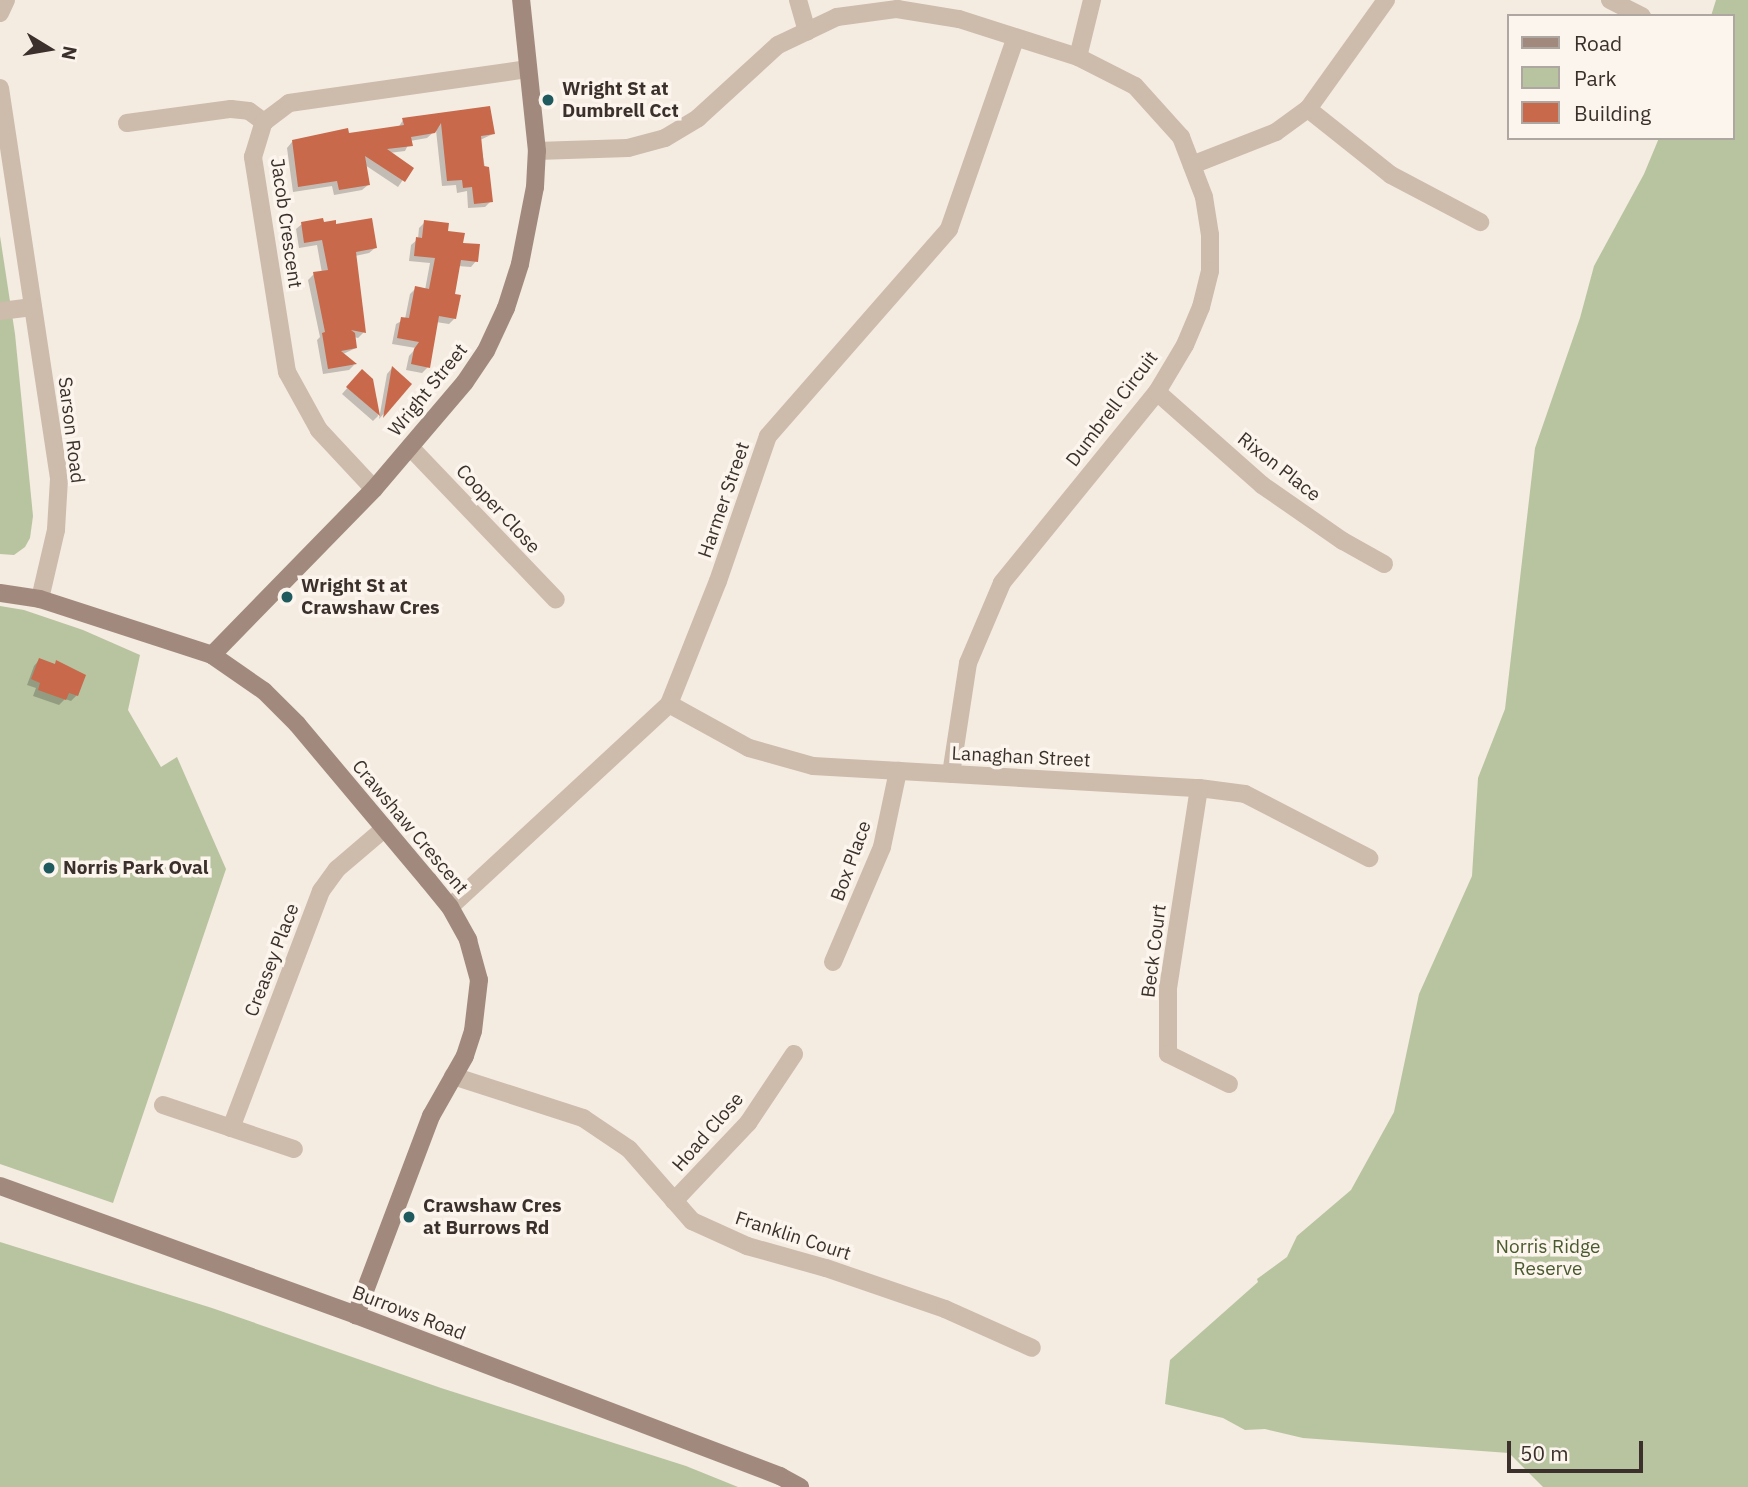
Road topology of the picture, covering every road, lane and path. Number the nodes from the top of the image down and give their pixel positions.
1 (6, 0) edge
2 (521, 0) edge
3 (798, 0) edge
4 (1092, 0) edge
5 (1386, 0) edge
6 (1610, 0) edge
7 (0, 13) edge
8 (1638, 14) edge
9 (807, 32) junction
10 (1015, 38) junction
11 (1079, 57) junction
12 (527, 69) junction
13 (0, 88) edge
14 (1308, 109) junction
15 (264, 122) junction
16 (127, 123) dead end
17 (537, 151) junction
18 (1192, 165) junction
19 (1480, 222) dead end
20 (33, 307) junction
21 (0, 311) edge
22 (1157, 392) junction
23 (410, 447) junction
24 (374, 489) junction
25 (1384, 564) dead end
26 (0, 593) edge
27 (40, 598) junction
28 (556, 600) dead end
29 (212, 655) junction
30 (669, 704) junction
31 (898, 771) junction
32 (951, 775) junction
33 (1199, 788) junction
34 (385, 828) junction
35 (1369, 858) dead end
36 (450, 907) junction
37 (833, 962) dead end
38 (794, 1054) dead end
39 (453, 1076) junction
40 (1229, 1084) dead end
41 (163, 1105) dead end
42 (231, 1128) junction
43 (293, 1149) dead end
44 (0, 1186) edge
45 (674, 1201) junction
46 (356, 1315) junction
47 (1032, 1348) dead end
48 (800, 1487) edge

1 - 7 street
2 - 12 street, Wright Street
3 - 9 street
4 - 11 street
5 - 14 street
6 - 8 street
9 - 10 street, Dumbrell Circuit
9 - 17 street, Dumbrell Circuit
10 - 11 street, Dumbrell Circuit
10 - 30 street, Harmer Street
11 - 18 street, Dumbrell Circuit
12 - 15 street
12 - 17 street, Wright Street
13 - 20 street, Sarson Road
14 - 18 street
14 - 19 street
15 - 16 street
15 - 24 street, Jacob Crescent
17 - 23 street, Wright Street
18 - 22 street, Dumbrell Circuit
20 - 21 street
20 - 27 street, Sarson Road
22 - 25 street, Rixon Place
22 - 32 street, Dumbrell Circuit
23 - 24 street, Wright Street
23 - 28 street, Cooper Close
24 - 29 street, Wright Street
26 - 27 street, Crawshaw Crescent
27 - 29 street, Crawshaw Crescent
29 - 34 street, Crawshaw Crescent
30 - 31 street, Lanaghan Street
30 - 36 street, Harmer Street
31 - 32 street, Lanaghan Street
31 - 37 street, Box Place
32 - 33 street, Lanaghan Street
33 - 35 street, Lanaghan Street
33 - 40 street, Beck Court
34 - 36 street, Crawshaw Crescent
34 - 42 street, Creasey Place
36 - 39 street, Crawshaw Crescent
38 - 45 street, Hoad Close
39 - 45 street, Franklin Court
39 - 46 street, Crawshaw Crescent
41 - 42 street
42 - 43 street
44 - 46 street, Burrows Road
45 - 47 street, Franklin Court
46 - 48 street, Burrows Road

